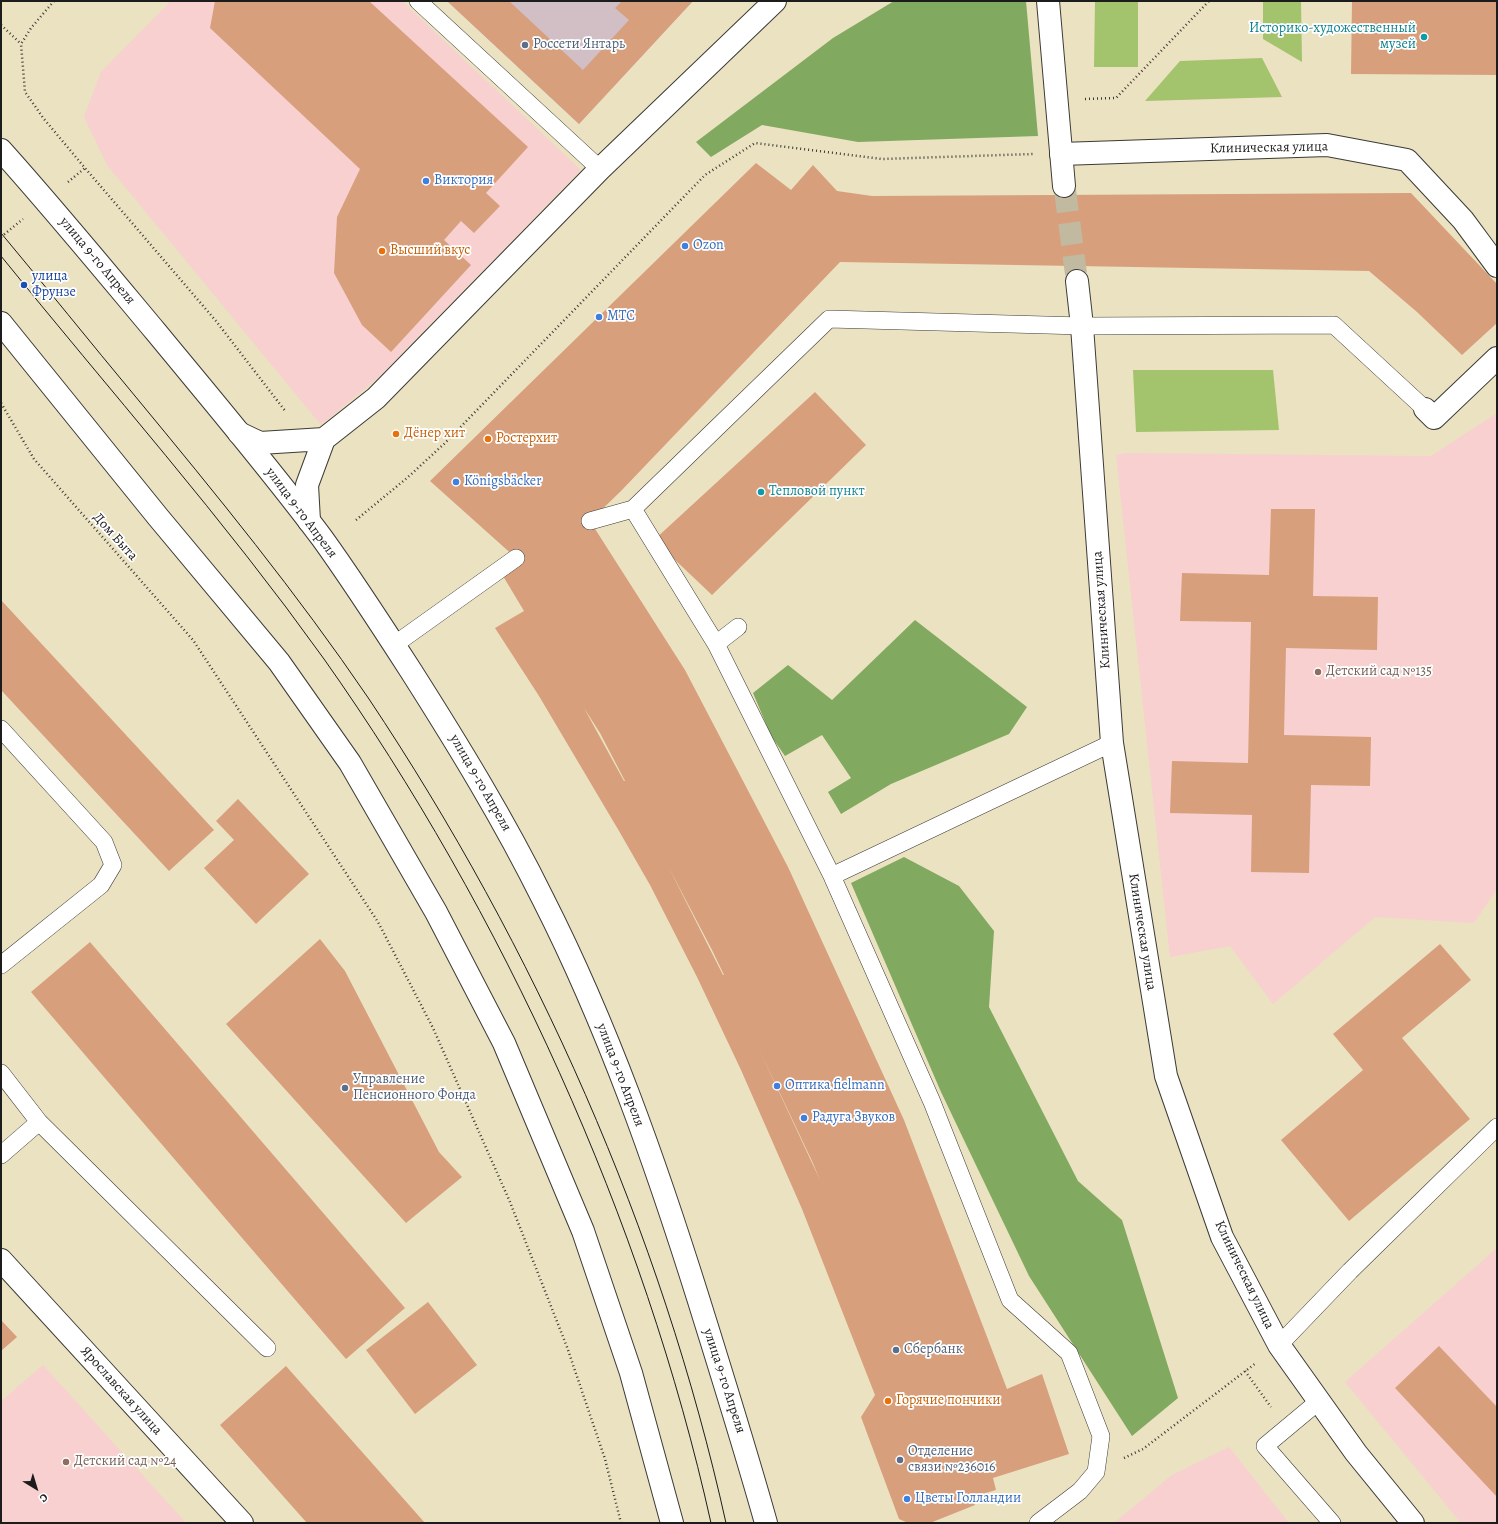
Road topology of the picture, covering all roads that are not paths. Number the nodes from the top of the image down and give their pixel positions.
1 (418, 1) edge
2 (775, 1) edge
3 (1048, 1) edge
4 (1, 150) edge
5 (1061, 154) junction
6 (600, 169) junction
7 (1065, 188) tunnel mouth
8 (1497, 266) edge
9 (1077, 278) tunnel mouth
10 (1, 323) edge
11 (1082, 326) junction
12 (1497, 358) edge
13 (1425, 409) joint
14 (239, 433) junction
15 (316, 439) junction
16 (633, 509) junction
17 (309, 521) junction
18 (590, 521) dead end
19 (516, 558) dead end
20 (738, 627) dead end
21 (716, 644) junction
22 (394, 645) junction
23 (1, 729) edge
24 (1112, 743) junction
25 (832, 876) junction
26 (1, 965) edge
27 (1, 1073) edge
28 (39, 1122) junction
29 (1497, 1127) edge
30 (1, 1155) edge
31 (1, 1260) edge
32 (1279, 1345) junction
33 (267, 1348) dead end
34 (1319, 1401) junction
35 (242, 1523) edge
36 (672, 1523) edge
37 (766, 1523) edge
38 (1038, 1523) edge
39 (1332, 1523) edge
40 (1413, 1523) edge

1 - 6 lane
2 - 6 street
3 - 5 street
4 - 14 street, улица 9-го Апреля
5 - 7 street
5 - 8 street, Клиническая улица
6 - 15 street
9 - 11 street, Клиническая улица
10 - 36 street
11 - 13 lane
11 - 16 lane
11 - 24 street, Клиническая улица
12 - 13 street
14 - 15 street
14 - 17 street, улица 9-го Апреля
15 - 17 street
16 - 18 lane
16 - 21 lane
17 - 22 street, улица 9-го Апреля
19 - 22 lane
20 - 21 lane
21 - 25 lane
22 - 37 street, улица 9-го Апреля
23 - 26 lane
24 - 25 lane
24 - 32 street, Клиническая улица
25 - 38 lane
27 - 28 lane
28 - 30 lane
28 - 33 lane
29 - 32 lane
31 - 35 street, Ярославская улица
32 - 34 street, Клиническая улица
34 - 39 lane
34 - 40 street, Клиническая улица

